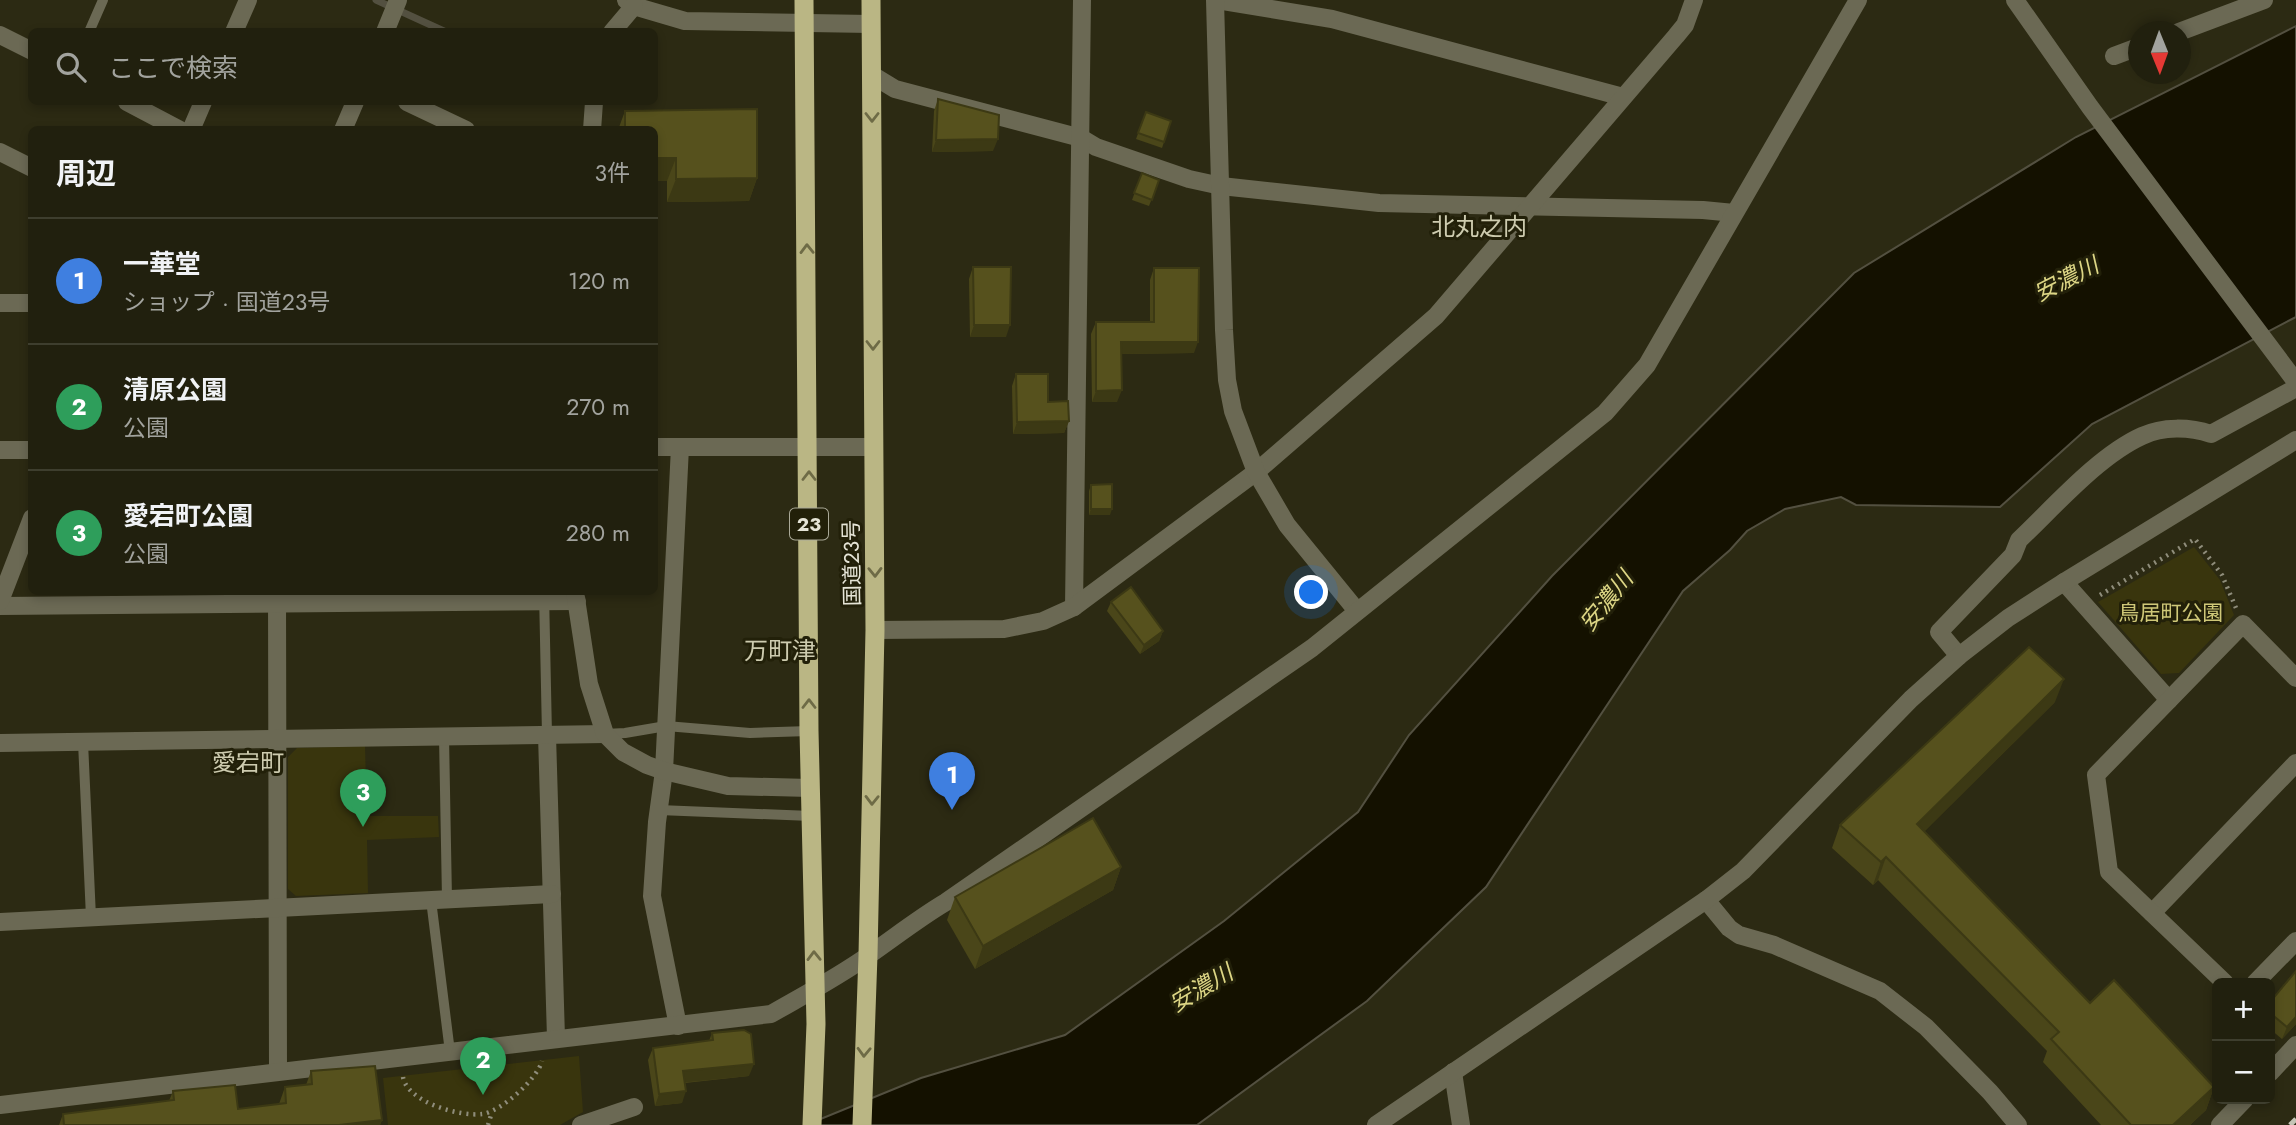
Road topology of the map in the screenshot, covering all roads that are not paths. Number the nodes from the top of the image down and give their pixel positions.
1 (103, 0) edge
2 (248, 0) edge
3 (398, 0) edge
4 (804, 0) edge
5 (871, 0) edge
6 (1082, 0) edge
7 (1216, 0) edge
8 (1694, 0) edge
9 (1858, 0) edge
10 (2015, 0) edge
11 (2264, 0) edge
12 (630, 3) edge
13 (804, 24) junction
14 (871, 24) junction
15 (2191, 27) edge
16 (91, 28) edge
17 (236, 28) edge
18 (386, 28) edge
19 (614, 28) edge
20 (0, 35) edge
21 (28, 49) edge
22 (2128, 51) edge
23 (2113, 56) dead end
24 (872, 75) junction
25 (1623, 97) junction
26 (134, 105) edge
27 (202, 105) edge
28 (354, 105) edge
29 (413, 105) edge
30 (594, 105) edge
31 (173, 126) edge
32 (193, 126) edge
33 (345, 126) edge
34 (458, 126) edge
35 (592, 126) edge
36 (1081, 138) junction
37 (0, 152) edge
38 (28, 166) edge
39 (1221, 186) junction
40 (1530, 208) junction
41 (1734, 213) junction
42 (0, 303) edge
43 (28, 303) edge
44 (2296, 382) edge
45 (2296, 388) edge
46 (2296, 440) edge
47 (658, 447) edge
48 (680, 447) junction
49 (874, 447) junction
50 (808, 448) junction
51 (0, 450) edge
52 (28, 450) edge
53 (1256, 472) junction
54 (28, 529) edge
55 (2064, 582) junction
56 (544, 596) edge
57 (576, 596) edge
58 (277, 597) edge
59 (384, 597) edge
60 (0, 604) edge
61 (1074, 607) junction
62 (1357, 611) junction
63 (875, 630) junction
64 (1959, 656) junction
65 (2296, 678) edge
66 (2169, 700) junction
67 (666, 726) junction
68 (809, 731) junction
69 (605, 734) junction
70 (547, 735) junction
71 (444, 736) junction
72 (279, 739) junction
73 (83, 742) junction
74 (0, 743) edge
75 (2296, 763) edge
76 (664, 771) junction
77 (810, 788) junction
78 (659, 810) junction
79 (811, 816) junction
80 (552, 894) junction
81 (439, 900) junction
82 (1706, 900) junction
83 (277, 908) junction
84 (2152, 913) junction
85 (91, 917) junction
86 (0, 922) edge
87 (2296, 941) edge
88 (868, 955) junction
89 (2220, 978) edge
90 (2260, 978) edge
91 (815, 990) junction
92 (678, 1026) junction
93 (556, 1038) junction
94 (2296, 1045) edge
95 (450, 1052) junction
96 (2275, 1068) edge
97 (278, 1071) junction
98 (1453, 1072) junction
99 (2240, 1104) edge
100 (0, 1105) edge
101 (634, 1107) dead end
102 (581, 1125) edge
103 (812, 1125) edge
104 (862, 1125) edge
105 (1376, 1125) edge
106 (1461, 1125) edge
107 (2018, 1125) edge
108 (2220, 1125) edge

1 - 16 lane
2 - 17 street
3 - 18 street
4 - 13 highway, 国道23号 / 23
5 - 14 highway, 国道23号
6 - 36 street
7 - 25 street
7 - 39 street
8 - 25 street
9 - 41 street
10 - 44 street
11 - 15 street
12 - 13 street
12 - 19 street
13 - 14 street
50 -> 13 highway, 国道23号 / 23
14 - 24 highway, 国道23号
20 - 21 street
22 - 23 street
24 - 36 street
24 -> 49 highway, 国道23号
25 - 40 street
26 - 31 street
27 - 32 street
28 - 33 street
29 - 34 street
30 - 35 street
36 - 39 street
36 - 61 street
37 - 38 street
39 - 40 street
39 - 53 street
40 - 41 street
40 - 53 street
41 - 62 street
42 - 43 street
45 - 64 street
46 - 55 street
47 - 48 street
48 - 50 street
48 - 67 street
49 - 50 street
49 -> 63 highway, 国道23号
68 -> 50 highway, 国道23号 / 23
51 - 52 street
53 - 61 street
53 - 62 street
54 - 60 street
55 - 64 street
55 - 66 street
56 - 57 street
56 - 59 street
56 - 70 lane
57 - 69 street
58 - 59 street
58 - 60 street
58 - 72 street
61 - 63 street
62 - 88 street
63 -> 88 highway, 国道23号
64 - 82 street
65 - 66 street
66 - 84 street
67 - 68 lane
67 - 69 lane
67 - 76 street
68 - 77 highway, 国道23号 / 23
69 - 70 street
69 - 76 street
70 - 71 street
70 - 80 street
71 - 72 street
71 - 81 lane
72 - 73 street
72 - 83 street
73 - 74 street
73 - 85 lane
75 - 84 street
76 - 77 street
76 - 78 street
77 - 79 highway, 国道23号 / 23
78 - 79 lane
78 - 92 street
91 -> 79 highway, 国道23号 / 23
80 - 81 street
80 - 93 street
81 - 83 street
81 - 95 lane
82 - 98 street
82 - 107 street
83 - 85 street
83 - 97 street
84 - 89 street
85 - 86 street
87 - 90 street
88 - 91 street
88 -> 104 highway, 国道23号
91 - 92 street
91 - 103 highway, 国道23号 / 23
92 - 93 street
93 - 95 street
94 - 96 street
95 - 97 street
97 - 100 street
98 - 105 street
98 - 106 street
99 - 108 street
101 - 102 street

